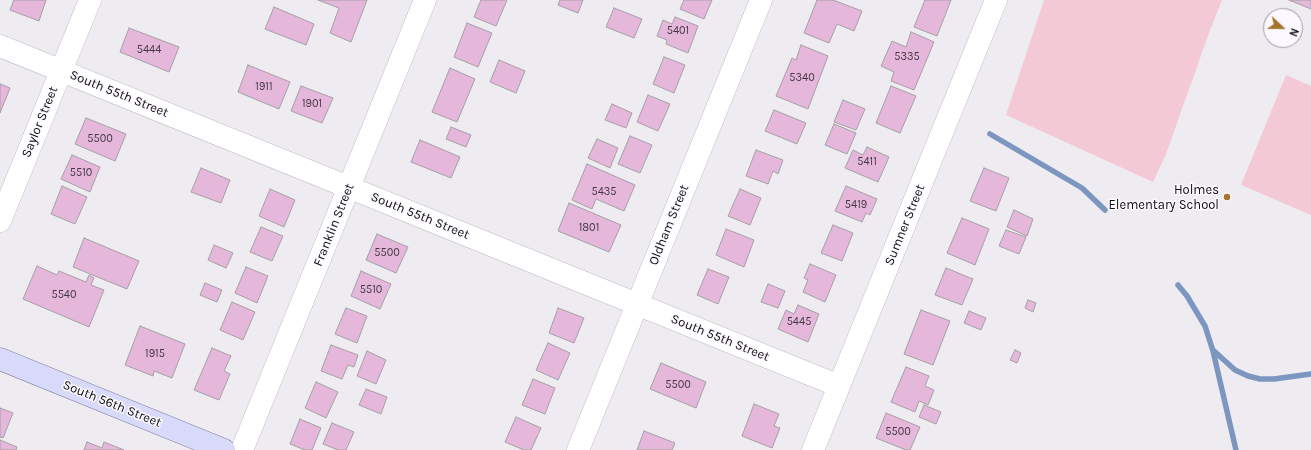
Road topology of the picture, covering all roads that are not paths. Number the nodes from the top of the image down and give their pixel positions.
1 (90, 0) edge
2 (425, 0) edge
3 (761, 0) edge
4 (996, 0) edge
5 (0, 46) edge
6 (61, 70) junction
7 (349, 187) junction
8 (0, 221) edge
9 (637, 304) junction
10 (0, 359) edge
11 (839, 386) junction
12 (224, 450) edge
13 (242, 450) edge
14 (578, 450) edge
15 (813, 450) edge

1 - 6 street, Saylor Street
2 - 7 street, Franklin Street
3 - 9 street, Oldham Street
4 - 11 street, Sumner Street
5 - 6 street, South 55th Street
6 - 7 street, South 55th Street
6 - 8 street, Saylor Street
7 - 9 street, South 55th Street
7 - 13 street, Franklin Street
9 - 11 street, South 55th Street
9 - 14 street, Oldham Street
10 - 12 main road, South 56th Street
11 - 15 street, Sumner Street

